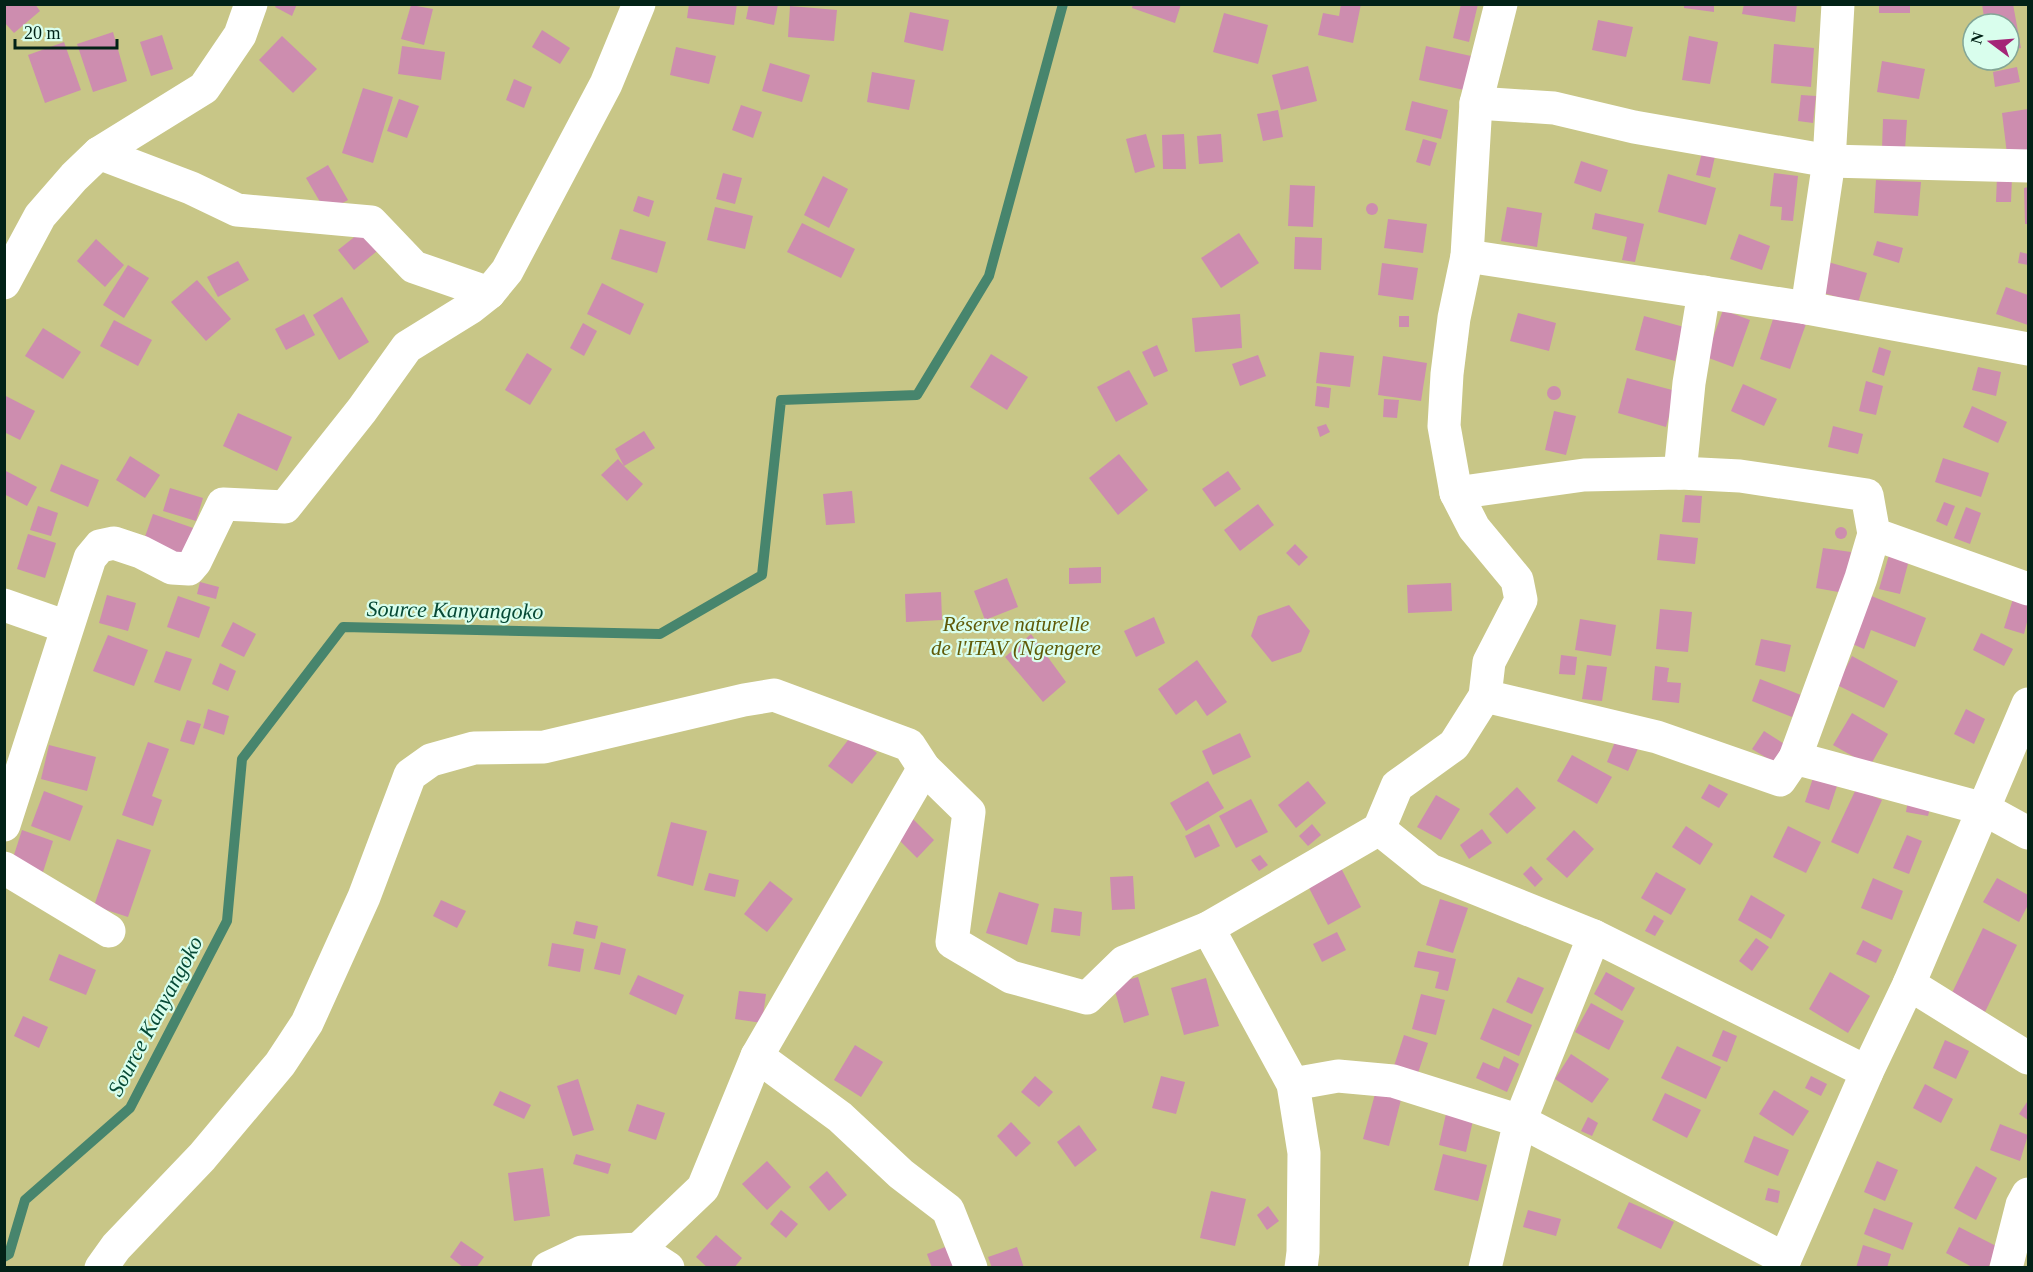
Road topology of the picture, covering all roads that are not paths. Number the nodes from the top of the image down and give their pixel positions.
1 (251, 4) edge
2 (639, 4) edge
3 (1501, 4) edge
4 (1838, 4) edge
5 (1476, 103) junction
6 (99, 153) junction
7 (1828, 161) junction
8 (2028, 166) edge
9 (1467, 256) junction
10 (4, 283) edge
11 (489, 292) junction
12 (1704, 292) junction
13 (1807, 308) junction
14 (2028, 349) edge
15 (1680, 473) junction
16 (1456, 493) junction
17 (1874, 534) junction
18 (2028, 589) edge
19 (4, 605) edge
20 (67, 627) junction
21 (1485, 696) junction
22 (2028, 704) edge
23 (1795, 758) junction
24 (924, 768) junction
25 (1984, 809) junction
26 (4, 825) edge
27 (1379, 829) junction
28 (2028, 833) edge
29 (4, 868) edge
30 (1208, 928) junction
31 (109, 931) dead end
32 (1594, 936) junction
33 (1909, 984) junction
34 (758, 1056) junction
35 (2028, 1058) edge
36 (1867, 1072) junction
37 (1293, 1084) junction
38 (1520, 1121) junction
39 (2028, 1194) edge
40 (636, 1258) edge
41 (1783, 1263) edge
42 (101, 1268) edge
43 (548, 1268) edge
44 (668, 1268) edge
45 (971, 1268) edge
46 (1301, 1268) edge
47 (1485, 1268) edge
48 (2006, 1268) edge

1 - 6 street
2 - 11 street
3 - 5 street
4 - 7 street
5 - 7 street
5 - 9 street
6 - 10 street
6 - 11 street
7 - 8 street
7 - 13 street
9 - 12 street
9 - 16 street
11 - 20 street
12 - 13 street
12 - 15 street
13 - 14 street
15 - 16 street
15 - 17 street
16 - 21 street
17 - 18 street
17 - 23 street
19 - 20 street
20 - 26 street
21 - 23 street
21 - 27 street
22 - 25 street
23 - 25 street
24 - 30 street
24 - 34 street
24 - 42 street
25 - 28 street
25 - 33 street
27 - 30 street
27 - 32 street
29 - 31 street
30 - 37 street
32 - 36 street
32 - 38 street
33 - 35 street
33 - 36 street
34 - 40 street
34 - 45 street
36 - 41 street
37 - 38 street
37 - 46 street
38 - 41 street
38 - 47 street
39 - 48 street
40 - 43 street
40 - 44 street

